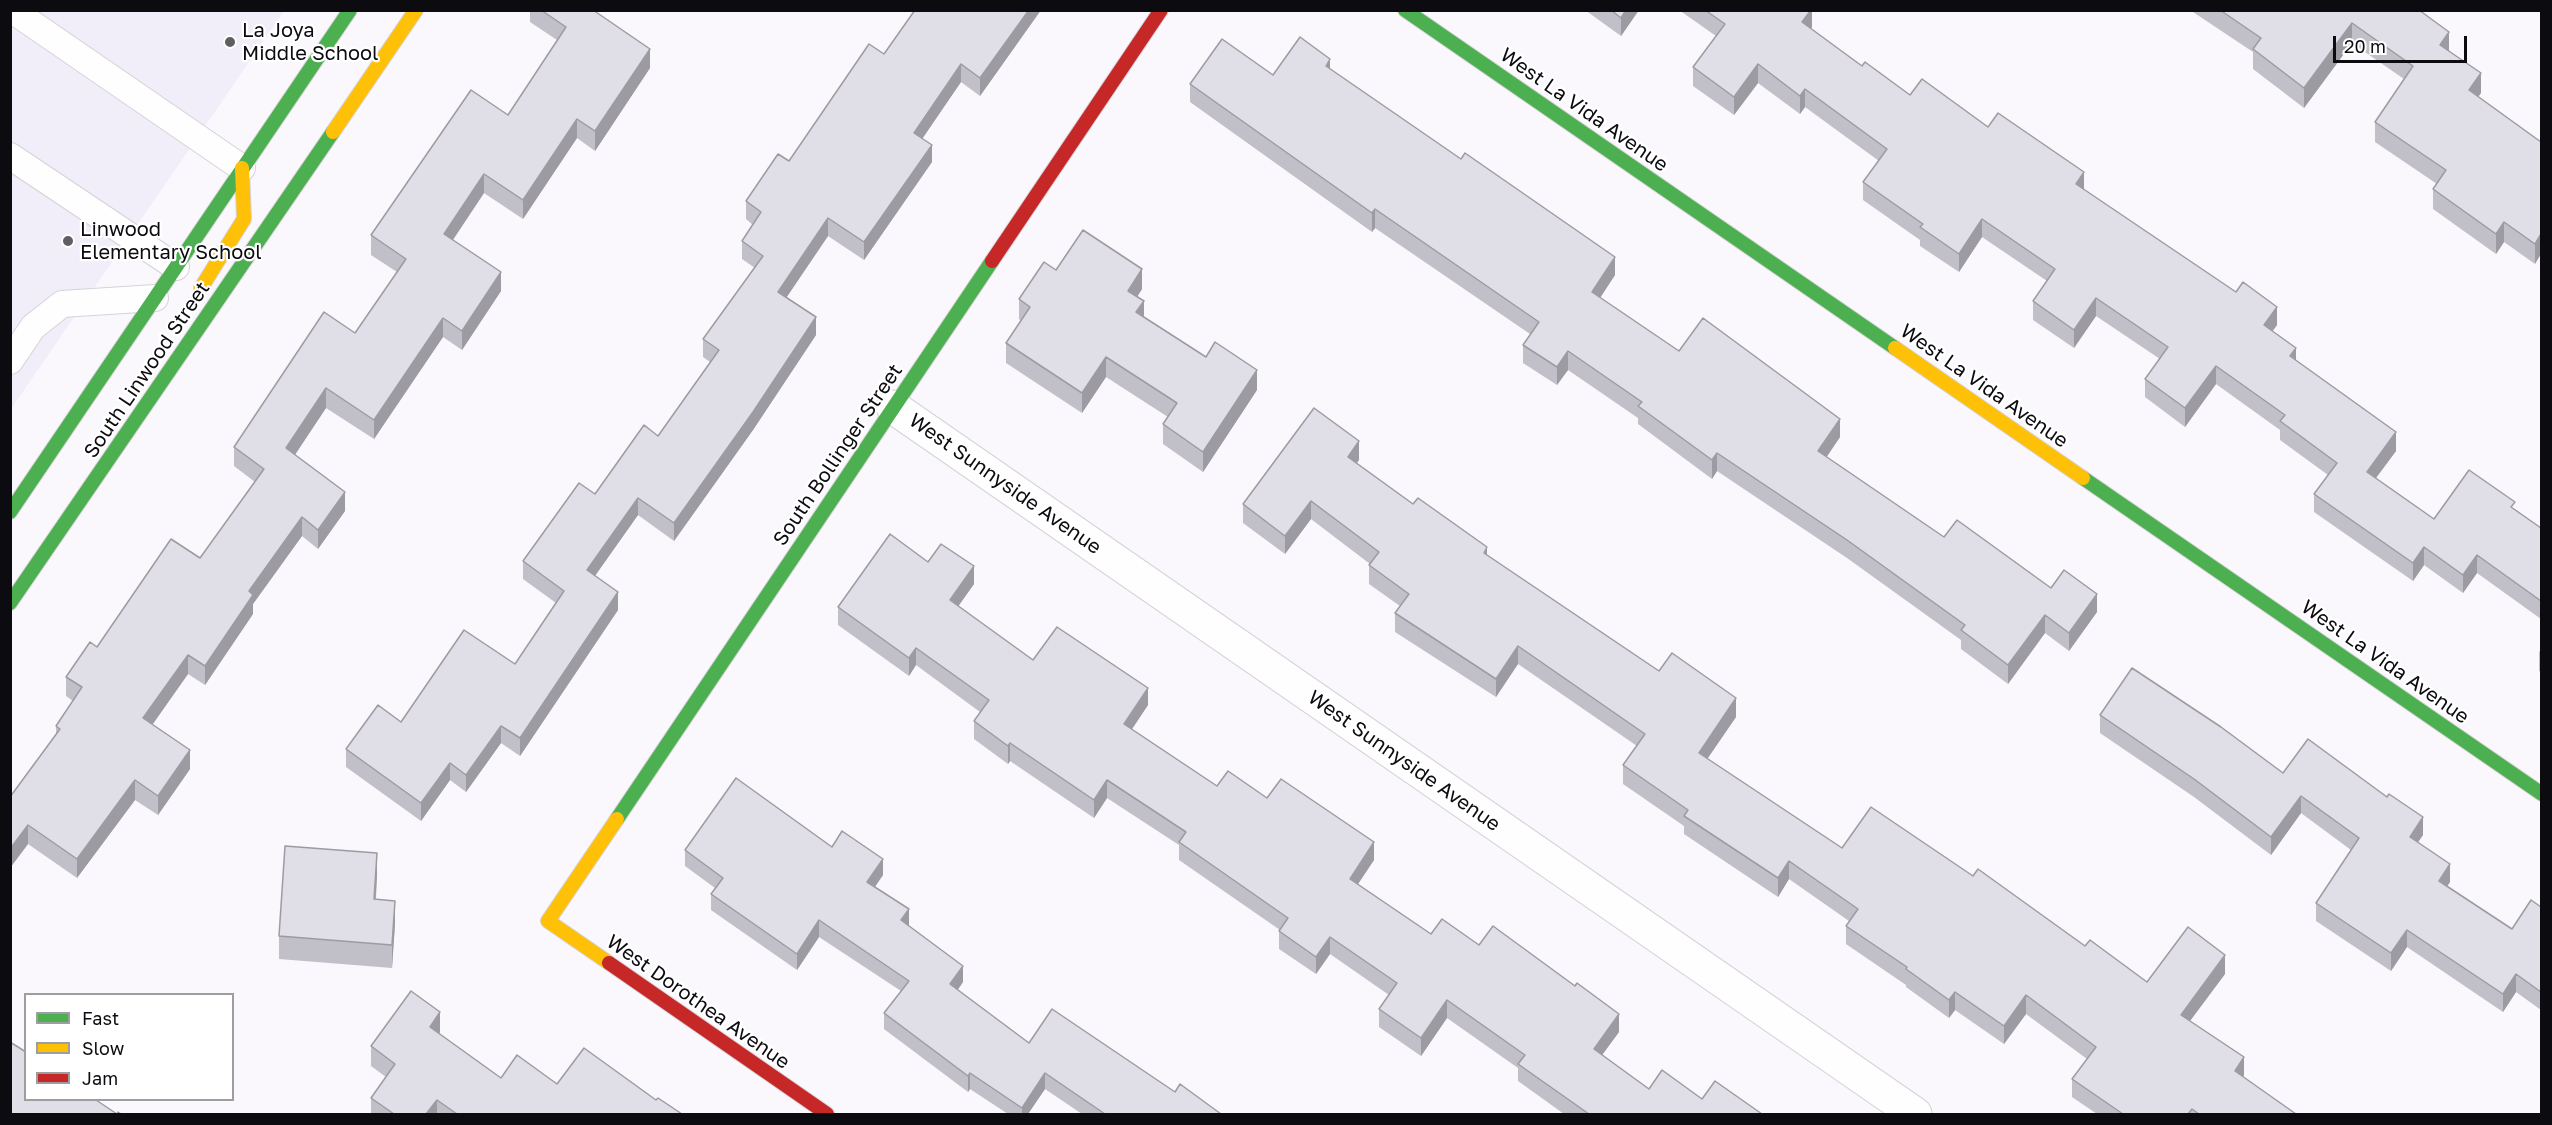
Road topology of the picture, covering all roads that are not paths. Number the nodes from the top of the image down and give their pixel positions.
1 (12, 10) edge
2 (350, 10) edge
3 (417, 10) edge
4 (1161, 10) edge
5 (1405, 10) edge
6 (10, 156) edge
7 (242, 168) junction
8 (176, 267) junction
9 (194, 297) dead end
10 (155, 298) junction
11 (10, 361) edge
12 (893, 407) junction
13 (10, 512) edge
14 (46, 527) dead end
15 (14, 598) edge
16 (2541, 794) edge
17 (548, 921) joint
18 (827, 1114) edge
19 (1915, 1114) edge

1 - 7 lane
2 - 7 street, South Linwood Street
3 - 15 street, South Linwood Street
4 - 12 street, South Bollinger Street
5 - 16 street, West La Vida Avenue
6 - 8 lane
7 - 8 street, South Linwood Street
7 - 9 street
8 - 10 street, South Linwood Street
10 - 11 lane
10 - 13 street, South Linwood Street
12 - 17 street, South Bollinger Street
12 - 19 street, West Sunnyside Avenue
14 - 15 street
17 - 18 street, West Dorothea Avenue

